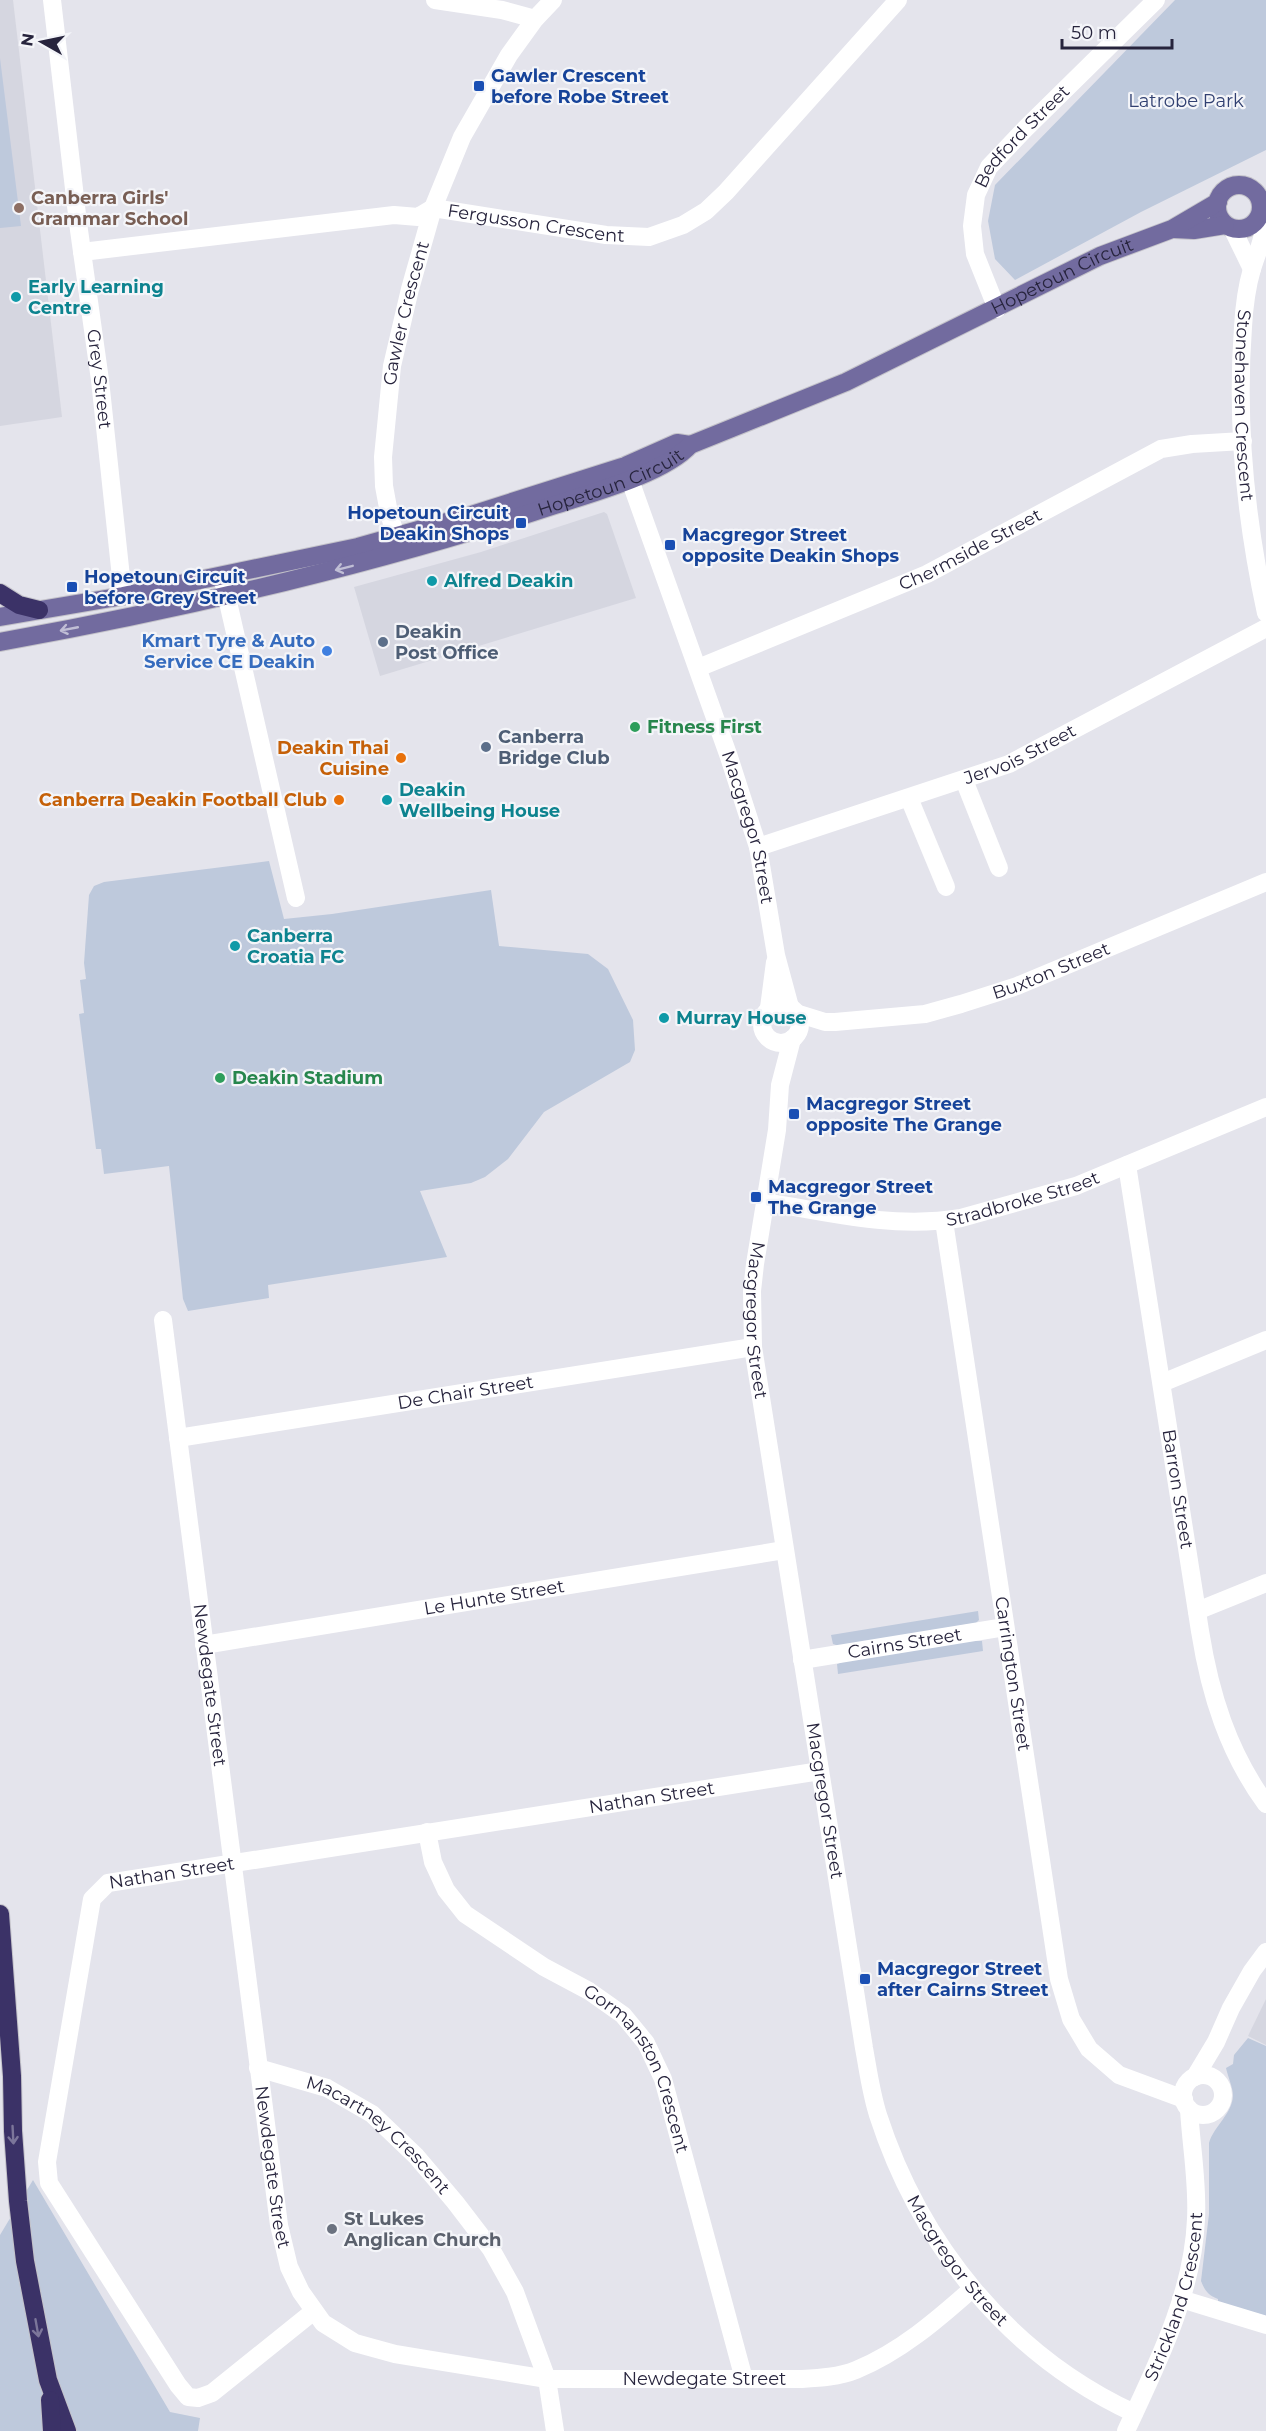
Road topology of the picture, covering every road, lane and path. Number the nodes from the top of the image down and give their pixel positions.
1 (52, 0) edge
2 (435, 0) edge
3 (553, 0) edge
4 (898, 0) edge
5 (1156, 0) edge
6 (535, 19) junction
7 (1266, 180) edge
8 (1248, 187) junction
9 (1218, 202) junction
10 (1263, 206) edge
11 (433, 208) junction
12 (1229, 227) junction
13 (1172, 229) junction
14 (82, 252) junction
15 (1252, 269) junction
16 (997, 309) junction
17 (1243, 441) junction
18 (627, 472) junction
19 (398, 544) junction
20 (222, 576) junction
21 (0, 594) edge
22 (123, 596) junction
23 (226, 597) junction
24 (39, 610) junction
25 (1266, 613) edge
26 (0, 617) edge
27 (126, 618) junction
28 (1266, 628) edge
29 (0, 642) edge
30 (698, 668) junction
31 (963, 780) junction
32 (909, 798) junction
33 (758, 847) junction
34 (999, 868) dead end
35 (1266, 882) edge
36 (946, 887) dead end
37 (296, 898) dead end
38 (776, 955) junction
39 (769, 1008) junction
40 (793, 1010) junction
41 (825, 1022) junction
42 (794, 1037) junction
43 (771, 1040) junction
44 (780, 1085) junction
45 (1266, 1107) edge
46 (1127, 1165) junction
47 (766, 1202) junction
48 (944, 1221) junction
49 (163, 1320) dead end
50 (1266, 1340) edge
51 (753, 1347) junction
52 (1162, 1383) junction
53 (178, 1438) junction
54 (784, 1550) junction
55 (1266, 1583) edge
56 (1197, 1611) junction
57 (1005, 1627) junction
58 (204, 1645) junction
59 (802, 1660) junction
60 (820, 1771) junction
61 (1266, 1804) edge
62 (427, 1832) junction
63 (232, 1863) junction
64 (0, 1914) edge
65 (1266, 1952) edge
66 (1216, 2042) junction
67 (258, 2068) junction
68 (1217, 2081) junction
69 (1189, 2092) junction
70 (1214, 2112) junction
71 (1195, 2157) junction
72 (972, 2289) junction
73 (1181, 2299) junction
74 (314, 2311) junction
75 (1266, 2325) edge
76 (547, 2379) junction
77 (744, 2379) junction
78 (48, 2380) junction
79 (1134, 2413) junction
80 (52, 2431) edge
81 (67, 2431) edge
82 (555, 2431) edge
83 (1126, 2431) edge

1 - 14 street, Grey Street
2 - 6 street
3 - 6 street, Gawler Crescent
4 - 11 street, Fergusson Crescent
5 - 16 street, Bedford Street
6 - 11 street, Gawler Crescent
7 - 8 main road
8 - 9 main road
8 - 10 main road
9 - 12 main road
9 - 13 main road, Hopetoun Circuit
10 - 12 main road
10 - 15 street, Stonehaven Crescent
11 - 14 street, Fergusson Crescent
11 - 19 street, Gawler Crescent
12 - 13 main road, Hopetoun Circuit
12 - 15 street
13 - 16 main road, Hopetoun Circuit
14 - 22 street, Grey Street
15 - 17 street, Stonehaven Crescent
16 - 18 main road, Hopetoun Circuit
17 - 25 street, Stonehaven Crescent
17 - 30 street, Chermside Street
18 - 19 main road, Hopetoun Circuit
18 - 30 street, Macgregor Street
19 - 20 main road, Hopetoun Circuit
19 -> 23 main road, Hopetoun Circuit
20 - 22 main road, Hopetoun Circuit
20 - 23 street
21 - 24 highway
22 - 24 main road, Hopetoun Circuit
22 - 27 main road, Grey Street
23 - 27 main road, Hopetoun Circuit
23 - 37 street
24 - 26 main road, Hopetoun Circuit
27 -> 29 main road, Hopetoun Circuit
28 - 31 street, Jervois Street
30 - 33 street, Macgregor Street
31 - 32 street, Jervois Street
31 - 34 street
32 - 33 street, Jervois Street
32 - 36 street
33 - 38 street, Macgregor Street
35 - 41 street, Buxton Street
38 - 39 street, Macgregor Street
38 - 40 street, Macgregor Street
39 - 40 street
39 - 43 street
40 - 41 street, Buxton Street
40 - 42 street
41 - 42 street, Buxton Street
42 - 43 street
42 - 44 street, Macgregor Street
43 - 44 street, Macgregor Street
44 - 47 street, Macgregor Street
45 - 46 street, Stradbroke Street
46 - 48 street, Stradbroke Street
46 - 52 street, Barron Street
47 - 48 street, Stradbroke Street
47 - 51 street, Macgregor Street
48 - 57 street, Carrington Street
49 - 53 street, Newdegate Street
50 - 52 street
51 - 53 street, De Chair Street
51 - 54 street, Macgregor Street
52 - 56 street, Barron Street
53 - 58 street, Newdegate Street
54 - 58 street, Le Hunte Street
54 - 59 street, Macgregor Street
55 - 56 street
56 - 61 street, Barron Street
57 - 59 street, Cairns Street
57 - 69 street, Carrington Street
58 - 63 street, Newdegate Street
59 - 60 street, Macgregor Street
60 - 62 street, Nathan Street
60 - 72 street, Macgregor Street
62 - 63 street, Nathan Street
62 - 77 street, Gormanston Crescent
63 - 67 street, Newdegate Street
63 - 74 street, Nathan Street
64 -> 78 highway
65 - 66 street
66 - 68 street
66 - 69 street
67 - 74 street, Newdegate Street
67 - 76 street, Macartney Crescent
68 - 69 street
68 - 70 street
69 - 70 street
69 - 71 street, Strickland Crescent
70 - 71 street, Strickland Crescent
71 - 73 street, Strickland Crescent
72 - 77 street, Newdegate Street
72 - 79 street, Macgregor Street
73 - 75 street
73 - 79 street, Strickland Crescent
74 - 76 street, Newdegate Street
76 - 77 street, Newdegate Street
76 - 82 street, Macartney Crescent
78 - 80 highway
78 - 81 highway
79 - 83 street, Strickland Crescent

